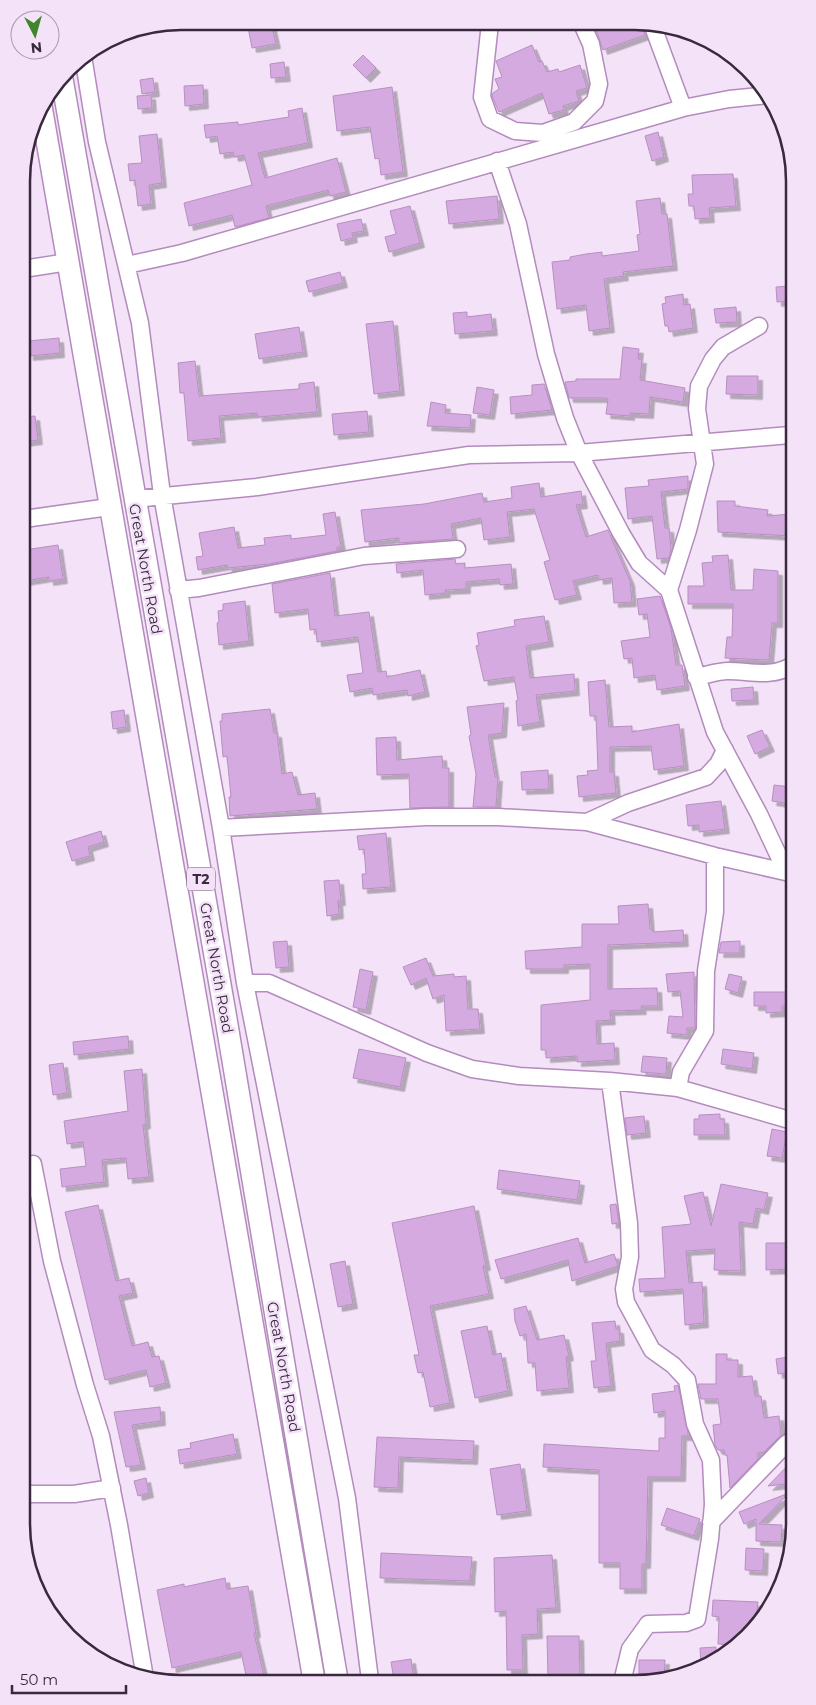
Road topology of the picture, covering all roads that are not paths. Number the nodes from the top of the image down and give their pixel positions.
1 (489, 30) edge
2 (585, 30) edge
3 (655, 32) edge
4 (85, 66) edge
5 (63, 87) edge
6 (760, 96) edge
7 (683, 108) junction
8 (43, 120) edge
9 (497, 161) junction
10 (68, 262) junction
11 (127, 265) junction
12 (30, 268) edge
13 (759, 326) dead end
14 (786, 435) edge
15 (703, 442) junction
16 (579, 453) junction
17 (162, 495) junction
18 (134, 499) junction
19 (109, 507) junction
20 (30, 518) edge
21 (456, 549) dead end
22 (178, 590) junction
23 (669, 590) junction
24 (786, 669) edge
25 (696, 677) junction
26 (725, 750) junction
27 (588, 822) junction
28 (221, 828) junction
29 (715, 856) junction
30 (786, 868) edge
31 (786, 873) edge
32 (245, 983) junction
33 (610, 1080) junction
34 (678, 1088) junction
35 (786, 1119) edge
36 (32, 1164) dead end
37 (786, 1444) edge
38 (112, 1488) junction
39 (30, 1494) edge
40 (712, 1522) junction
41 (144, 1670) edge
42 (313, 1675) edge
43 (336, 1675) edge
44 (369, 1675) edge
45 (624, 1675) edge

1 - 2 street
3 - 7 street
4 - 11 street
5 - 18 main road, Great North Road / T2
6 - 7 street
7 - 9 street
8 - 10 main road, Great North Road / T2
9 - 11 street
9 - 16 street
10 - 12 street
10 - 19 main road, Great North Road / T2
11 - 17 street
13 - 15 street
14 - 15 street
15 - 16 street
15 - 23 street
16 - 17 street
16 - 23 street
17 - 18 street
17 - 22 street
18 - 43 main road, Great North Road / T2
19 - 20 street
19 - 42 main road, Great North Road / T2
21 - 22 street
22 - 28 street
23 - 25 street
24 - 25 street
25 - 26 street
26 - 27 street
26 - 30 street
27 - 28 street
27 - 29 street
28 - 32 street
29 - 31 street
29 - 34 street
32 - 33 street
32 - 44 street
33 - 34 street
33 - 40 street
34 - 35 street
36 - 38 street
37 - 40 street
38 - 39 street
38 - 41 street
40 - 45 street

